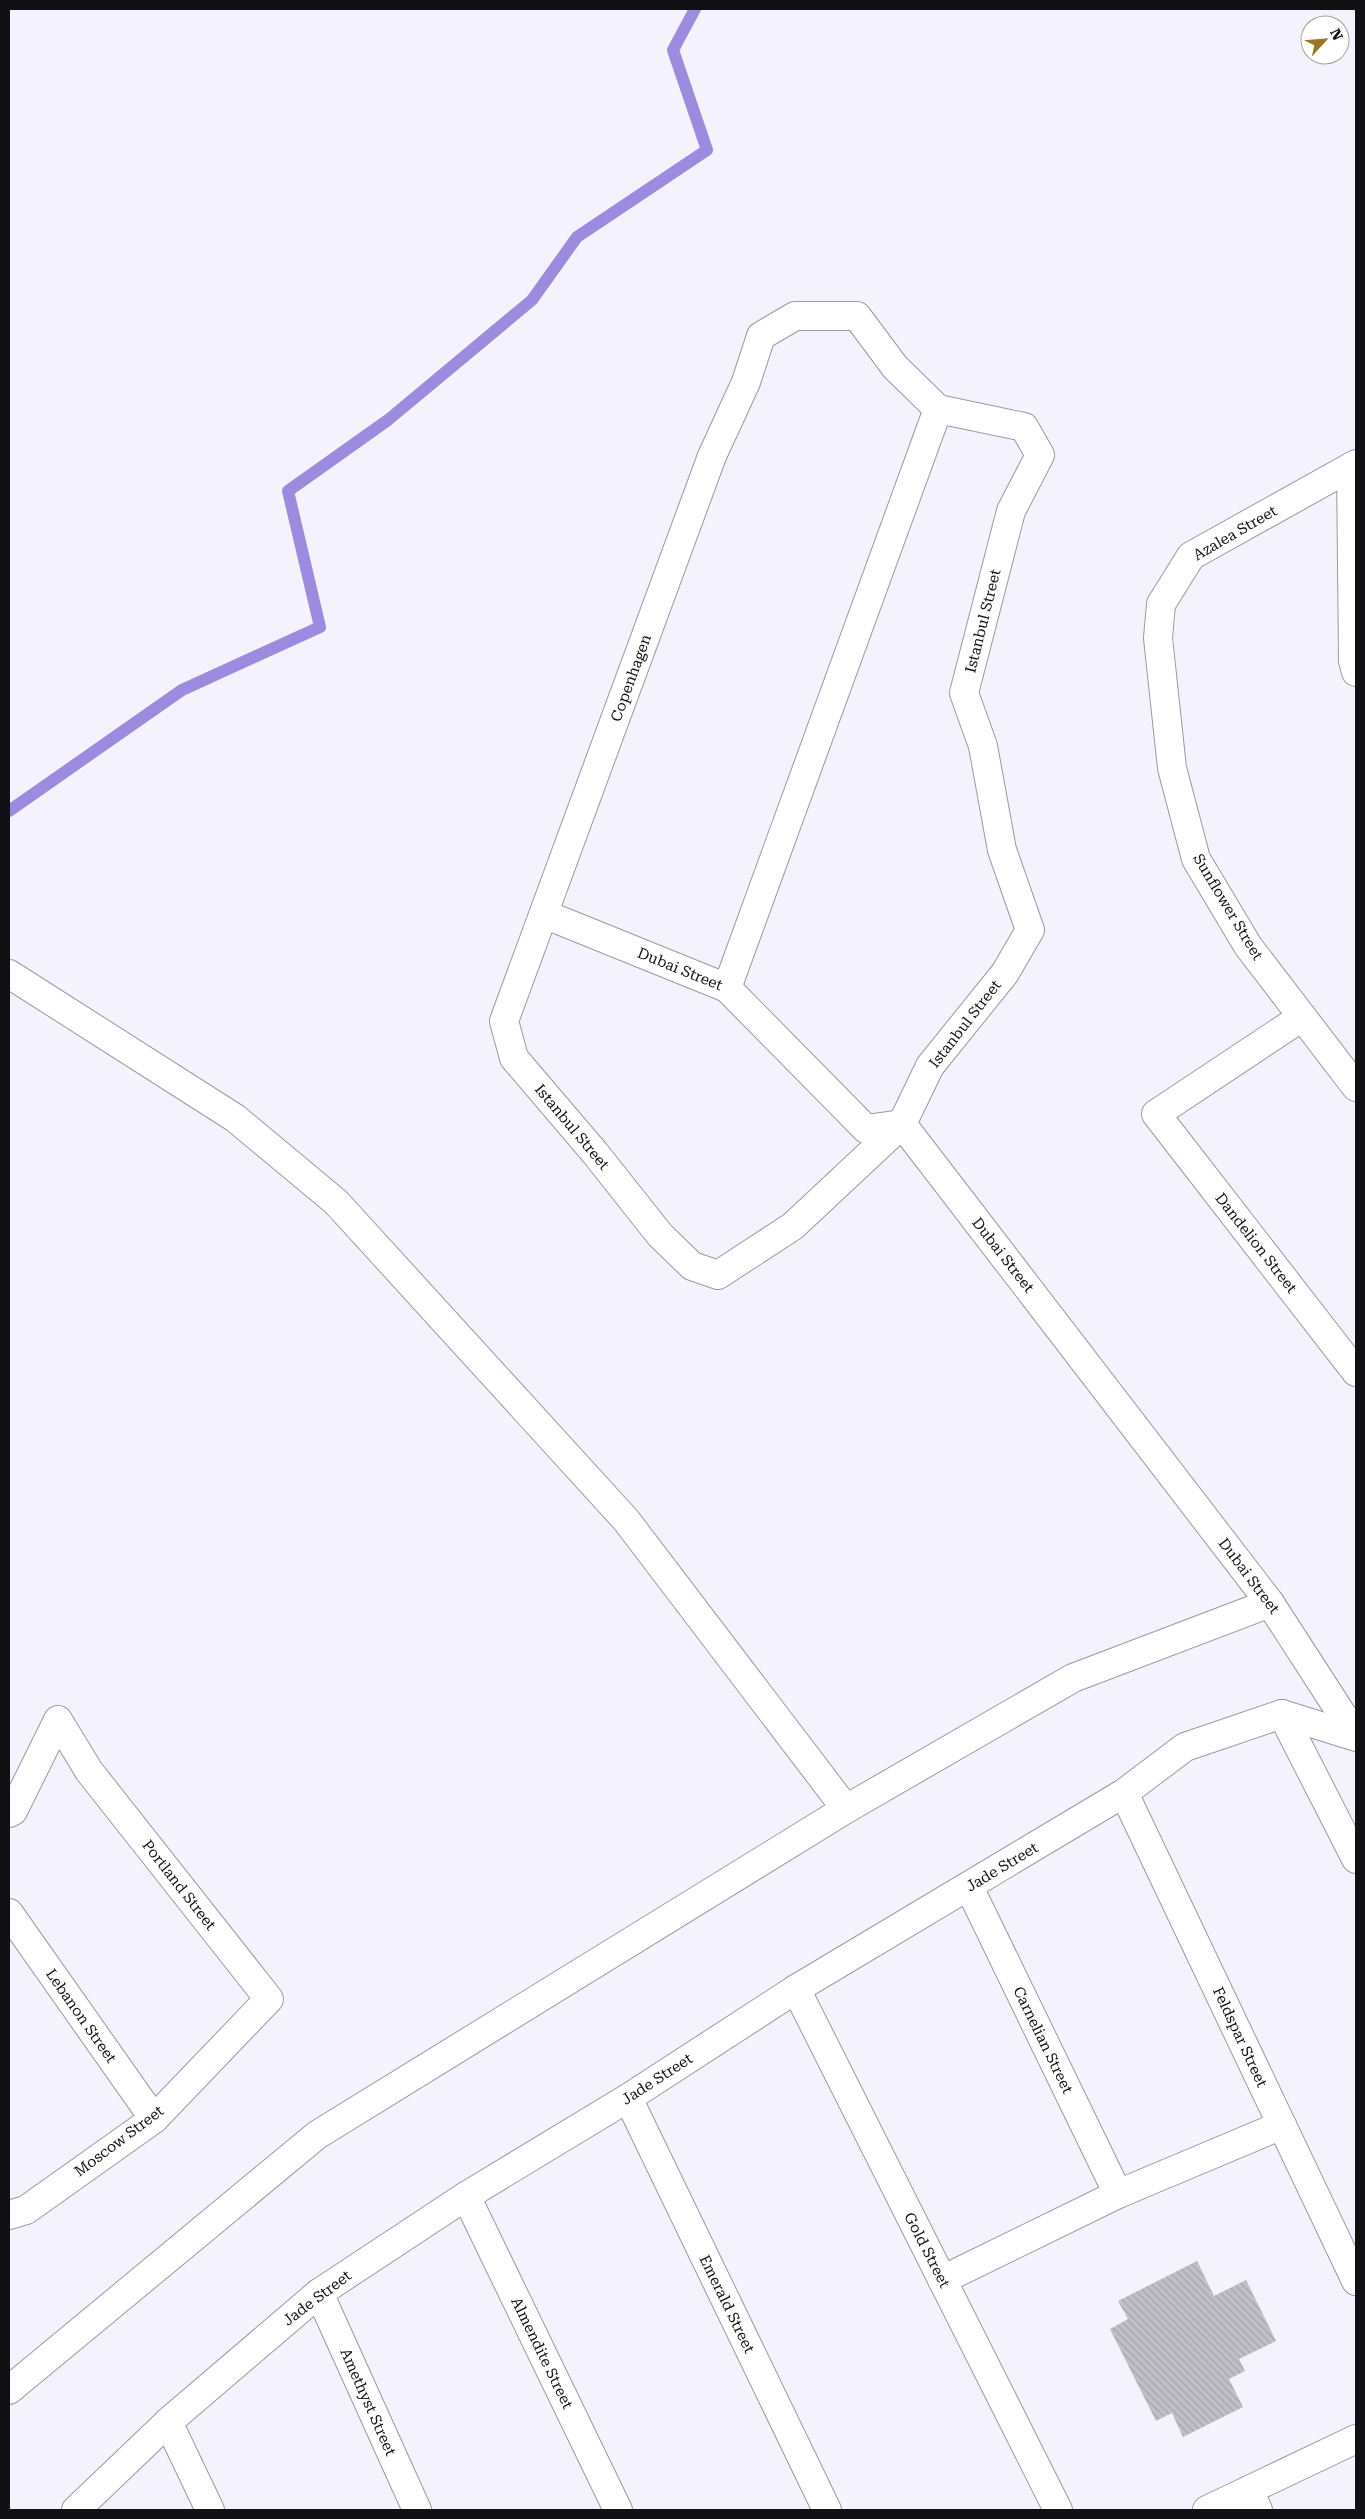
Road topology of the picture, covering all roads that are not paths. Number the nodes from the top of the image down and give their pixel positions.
1 (938, 409) junction
2 (1354, 466) edge
3 (1158, 638) joint
4 (1356, 672) edge
5 (544, 914) junction
6 (9, 974) edge
7 (727, 988) junction
8 (1302, 1017) junction
9 (504, 1021) joint
10 (1356, 1087) edge
11 (902, 1124) junction
12 (1356, 1372) edge
13 (1270, 1603) junction
14 (1282, 1714) junction
15 (1356, 1736) edge
16 (1124, 1793) junction
17 (846, 1809) junction
18 (9, 1814) edge
19 (1356, 1859) edge
20 (969, 1887) junction
21 (9, 1913) edge
22 (796, 1989) junction
23 (269, 1999) joint
24 (628, 2098) junction
25 (154, 2119) junction
26 (1282, 2125) junction
27 (1118, 2194) junction
28 (466, 2196) junction
29 (17, 2213) edge
30 (942, 2280) junction
31 (1356, 2281) edge
32 (319, 2293) junction
33 (9, 2390) edge
34 (168, 2422) junction
35 (1356, 2439) edge
36 (1254, 2500) edge
37 (76, 2510) edge
38 (210, 2510) edge
39 (417, 2510) edge
40 (618, 2510) edge
41 (826, 2510) edge
42 (1058, 2510) edge
43 (1207, 2510) edge

1 - 5 street, Copenhagen
1 - 7 street
1 - 11 street, Istanbul Street
2 - 3 street, Azalea Street
2 - 4 street
3 - 8 street, Sunflower Street
5 - 7 street, Dubai Street
5 - 9 street, Copenhagen
6 - 17 street
7 - 11 street, Dubai Street
8 - 10 street, Sunflower Street
8 - 12 street, Dandelion Street
9 - 11 street, Istanbul Street
11 - 13 street, Dubai Street
13 - 15 street, Dubai Street
13 - 17 street
14 - 15 street
14 - 16 street, Jade Street
14 - 19 street
16 - 20 street, Jade Street
16 - 26 street, Feldspar Street
17 - 33 street
18 - 23 street, Portland Street
20 - 22 street, Jade Street
20 - 27 street, Carnelian Street
21 - 25 street, Lebanon Street
22 - 24 street, Jade Street
22 - 30 street, Gold Street
23 - 25 street, Moscow Street
24 - 28 street, Jade Street
24 - 41 street, Emerald Street
25 - 29 street, Moscow Street
26 - 27 street
26 - 31 street, Feldspar Street
27 - 30 street
28 - 32 street, Jade Street
28 - 40 street, Almendite Street
30 - 42 street, Gold Street
32 - 34 street, Jade Street
32 - 39 street, Amethyst Street
34 - 37 street, Jade Street
34 - 38 street
35 - 36 street
36 - 43 street

